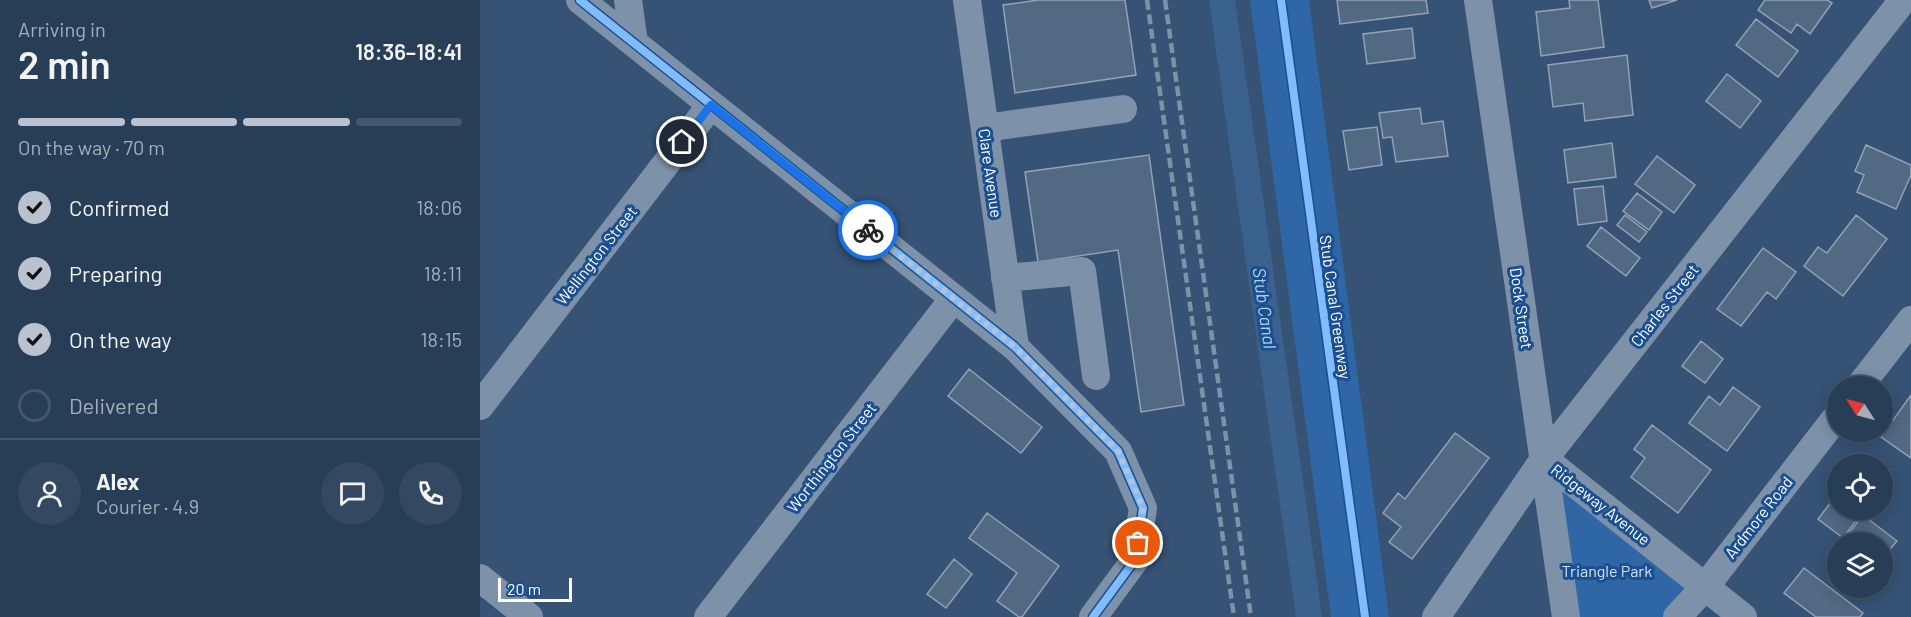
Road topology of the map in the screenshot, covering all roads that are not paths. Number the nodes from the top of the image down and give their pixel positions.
1 (580, 0) edge
2 (628, 0) edge
3 (968, 0) edge
4 (1478, 0) edge
5 (1903, 0) edge
6 (634, 43) junction
7 (711, 105) junction
8 (1123, 109) dead end
9 (985, 128) junction
10 (1005, 278) junction
11 (954, 298) junction
12 (1911, 320) edge
13 (1015, 347) junction
14 (1096, 376) dead end
15 (1868, 376) edge
16 (480, 406) edge
17 (1827, 429) edge
18 (1544, 459) junction
19 (480, 578) edge
20 (1705, 587) junction
21 (529, 617) edge
22 (708, 617) edge
23 (1093, 617) edge
24 (1436, 617) edge
25 (1566, 617) edge
26 (1677, 617) edge
27 (1743, 617) edge

1 - 6 street
2 - 6 street
3 - 9 street, Clare Avenue
4 - 18 street, Dock Street
5 - 18 street, Charles Street
6 - 7 street
7 - 11 street
7 - 16 street, Wellington Street
8 - 9 street
9 - 10 street, Clare Avenue
10 - 13 street, Clare Avenue
10 - 14 street
11 - 13 street
11 - 22 street, Worthington Street
12 - 15 street
13 - 23 street
17 - 20 street, Ardmore Road
18 - 20 street, Ridgeway Avenue
18 - 24 street, Charles Street
18 - 25 street, Dock Street
19 - 21 street
20 - 26 street, Ardmore Road
20 - 27 street, Ridgeway Avenue

